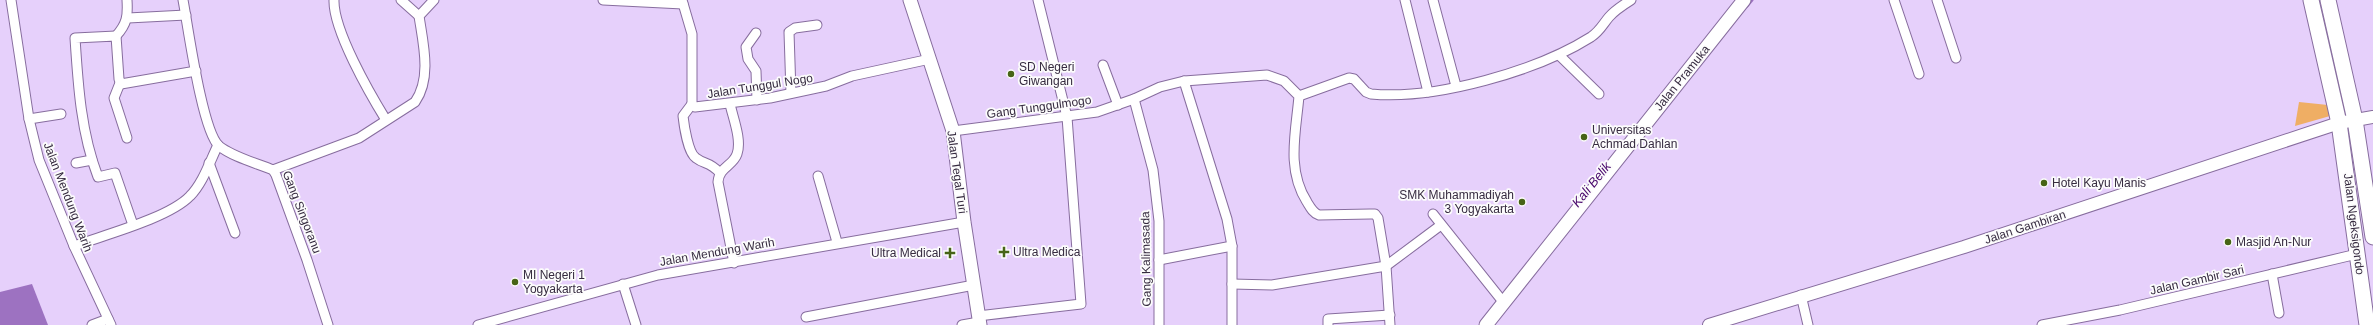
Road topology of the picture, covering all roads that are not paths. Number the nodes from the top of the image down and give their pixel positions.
1 (11, 0) edge
2 (128, 0) edge
3 (183, 0) edge
4 (334, 0) edge
5 (401, 0) edge
6 (434, 0) edge
7 (603, 0) edge
8 (910, 0) edge
9 (1038, 0) edge
10 (1405, 0) edge
11 (1433, 0) edge
12 (1631, 0) edge
13 (1744, 0) edge
14 (1894, 0) edge
15 (1937, 0) edge
16 (2311, 0) edge
17 (2328, 0) edge
18 (616, 1) edge
19 (683, 2) edge
20 (186, 15) junction
21 (419, 16) junction
22 (128, 18) junction
23 (817, 25) dead end
24 (756, 33) dead end
25 (116, 36) junction
26 (1559, 55) junction
27 (1956, 58) dead end
28 (930, 59) junction
29 (1103, 65) dead end
30 (196, 71) junction
31 (1919, 74) dead end
32 (1184, 81) junction
33 (120, 83) junction
34 (1456, 86) junction
35 (1428, 92) junction
36 (791, 93) junction
37 (1599, 94) dead end
38 (1299, 96) junction
39 (1134, 99) junction
40 (757, 100) junction
41 (692, 104) junction
42 (730, 104) junction
43 (1118, 105) junction
44 (61, 114) dead end
45 (1067, 117) junction
46 (2373, 117) edge
47 (29, 119) junction
48 (386, 120) junction
49 (2355, 120) junction
50 (2339, 123) junction
51 (953, 131) junction
52 (127, 138) dead end
53 (218, 145) junction
54 (92, 160) junction
55 (76, 163) dead end
56 (209, 163) junction
57 (273, 170) junction
58 (720, 172) junction
59 (818, 176) dead end
60 (1433, 214) dead end
61 (964, 222) junction
62 (133, 225) junction
63 (1441, 225) junction
64 (235, 233) dead end
65 (2373, 237) edge
66 (837, 242) junction
67 (74, 246) junction
68 (1232, 246) junction
69 (2357, 254) junction
70 (1159, 260) junction
71 (734, 263) junction
72 (1386, 266) junction
73 (2272, 274) junction
74 (623, 284) junction
75 (974, 284) junction
76 (1232, 284) junction
77 (1801, 295) junction
78 (1504, 303) junction
79 (2279, 313) dead end
80 (1390, 315) junction
81 (806, 317) dead end
82 (507, 321) edge
83 (979, 321) edge
84 (109, 322) edge
85 (92, 325) edge
86 (328, 325) edge
87 (478, 325) edge
88 (636, 325) edge
89 (962, 325) edge
90 (1159, 325) edge
91 (1232, 325) edge
92 (1328, 325) edge
93 (1390, 325) edge
94 (1486, 325) edge
95 (1709, 325) edge
96 (1808, 325) edge
97 (2042, 325) edge
98 (2367, 325) edge

1 - 47 street, Jalan Mendung Warih
2 - 22 street
3 - 20 street
4 - 48 street
5 - 21 street
6 - 21 street
7 - 18 street
8 - 28 main road, Jalan Tegal Turi
9 - 45 street
10 - 35 street
11 - 34 street
12 - 26 street
13 - 78 main road, Jalan Pramuka
14 - 31 street
15 - 27 street
16 - 50 main road, Jalan Ngeksigondo
17 - 49 main road, Jalan Ngeksigondo
18 - 19 street
19 - 41 street, Jalan Tunggul Nogo
20 - 22 street
20 - 30 street
21 - 48 street
22 - 25 street
23 - 36 street
24 - 40 street
25 - 33 street
25 - 54 street
26 - 34 street
26 - 37 street
28 - 36 street, Jalan Tunggul Nogo
28 - 51 main road, Jalan Tegal Turi
29 - 43 street
30 - 33 street
30 - 53 street
32 - 38 street, Gang Tunggulmogo
32 - 39 street, Gang Tunggulmogo
32 - 68 street
33 - 52 street
34 - 35 street
35 - 38 street
36 - 40 street, Jalan Tunggul Nogo
38 - 72 street
39 - 43 street, Gang Tunggulmogo
39 - 70 street, Gang Kalimasada
40 - 42 street, Jalan Tunggul Nogo
41 - 42 street, Jalan Tunggul Nogo
41 - 58 street
42 - 58 street
43 - 45 street, Gang Tunggulmogo
44 - 47 street
45 - 51 street, Gang Tunggulmogo
45 - 83 street
46 - 49 street
47 - 67 street, Jalan Mendung Warih
48 - 57 street
49 - 50 street, Jalan Gambiran
49 - 65 main road, Jalan Ngeksigondo
50 - 69 main road, Jalan Ngeksigondo
50 - 77 street, Jalan Gambiran
51 - 61 main road, Jalan Tegal Turi
53 - 56 street
53 - 57 street, Gang Singoranu
54 - 55 street
54 - 62 street
56 - 62 street
56 - 64 street
57 - 86 street, Gang Singoranu
58 - 71 street
59 - 66 street
60 - 63 street
61 - 66 street, Jalan Mendung Warih
61 - 75 main road, Jalan Tegal Turi
62 - 67 street
63 - 72 street
63 - 78 street
66 - 71 street, Jalan Mendung Warih
67 - 84 street, Jalan Mendung Warih
68 - 70 street
68 - 76 street
69 - 73 street, Jalan Gambir Sari
69 - 98 main road, Jalan Ngeksigondo
70 - 90 street, Gang Kalimasada
71 - 74 street, Jalan Mendung Warih
72 - 76 street
72 - 80 street
73 - 79 street
73 - 97 street, Jalan Gambir Sari
74 - 82 street, Jalan Mendung Warih
74 - 88 street
75 - 81 street
75 - 83 main road, Jalan Tegal Turi
76 - 91 street
77 - 95 street, Jalan Gambiran
77 - 96 street
78 - 94 main road, Jalan Pramuka
80 - 92 street
80 - 93 street
82 - 87 street, Jalan Mendung Warih
83 - 89 street
84 - 85 street

